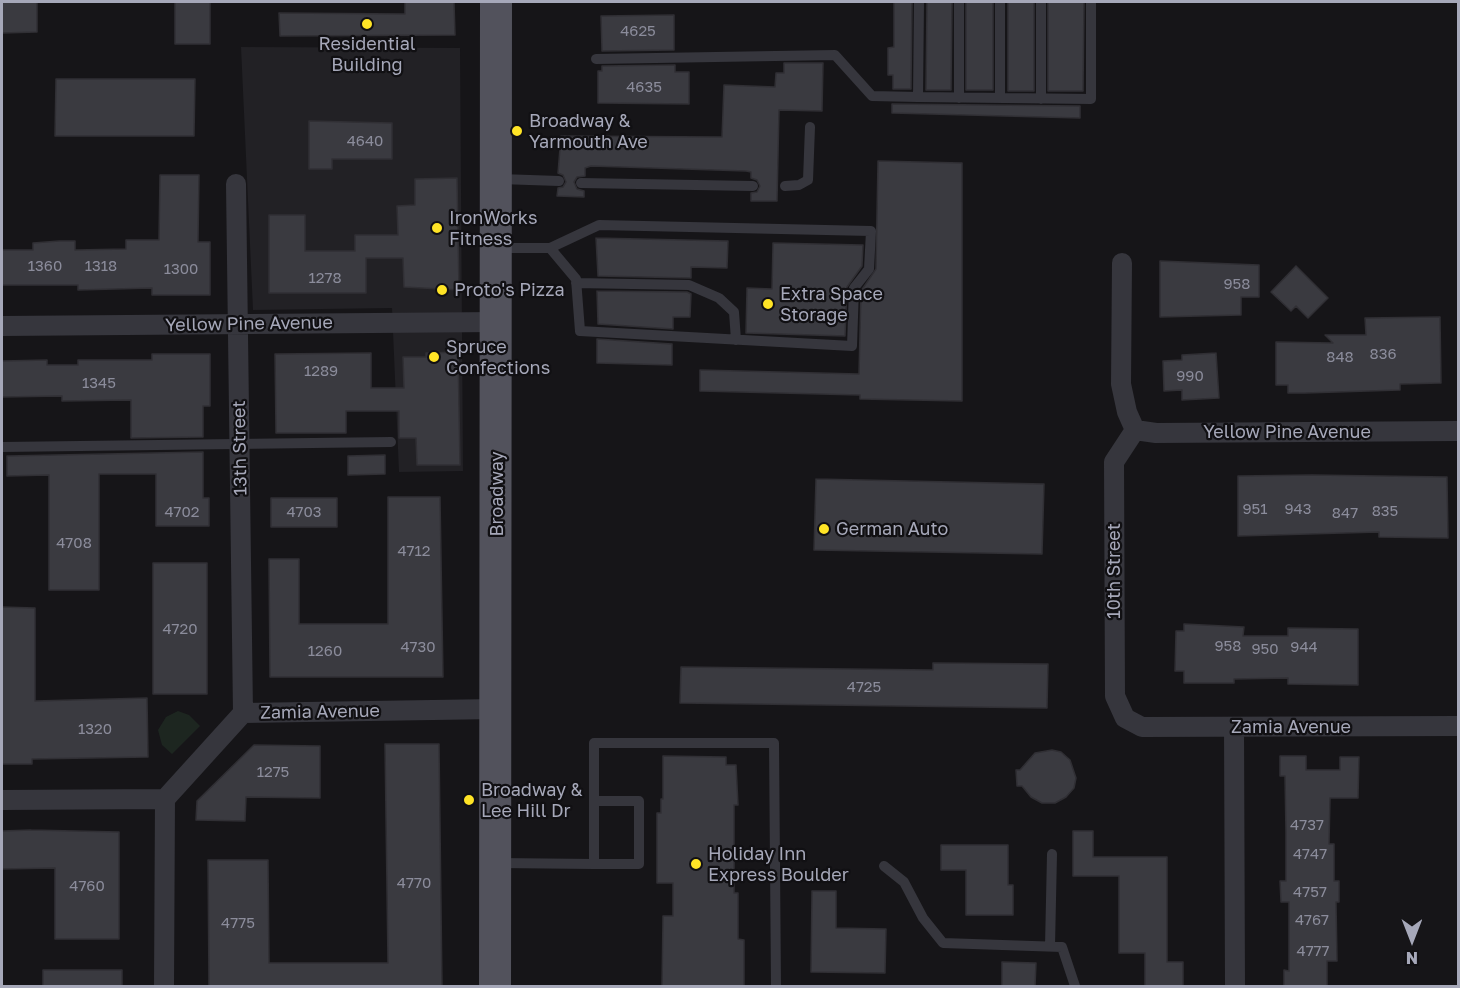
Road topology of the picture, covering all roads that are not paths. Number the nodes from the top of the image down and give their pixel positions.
1 (496, 2) edge
2 (919, 2) edge
3 (959, 2) edge
4 (1000, 2) edge
5 (1041, 2) edge
6 (1091, 2) edge
7 (596, 59) dead end
8 (918, 97) junction
9 (959, 98) junction
10 (1000, 98) junction
11 (1041, 99) junction
12 (810, 127) dead end
13 (496, 179) junction
14 (559, 181) dead end
15 (581, 183) dead end
16 (236, 184) dead end
17 (753, 186) dead end
18 (784, 186) dead end
19 (496, 248) junction
20 (550, 248) junction
21 (1122, 263) dead end
22 (576, 283) junction
23 (497, 322) junction
24 (238, 324) junction
25 (2, 326) edge
26 (736, 340) junction
27 (1131, 421) junction
28 (1458, 431) edge
29 (391, 442) dead end
30 (240, 443) junction
31 (2, 447) edge
32 (496, 710) junction
33 (243, 713) junction
34 (1125, 718) joint
35 (1458, 726) edge
36 (1233, 727) junction
37 (165, 799) junction
38 (2, 800) edge
39 (594, 801) junction
40 (1052, 854) dead end
41 (496, 863) junction
42 (594, 864) junction
43 (884, 866) dead end
44 (1050, 946) junction
45 (164, 987) edge
46 (495, 987) edge
47 (776, 987) edge
48 (1075, 987) edge
49 (1235, 987) edge

1 - 13 main road, Broadway
2 - 8 lane
3 - 9 lane
4 - 10 lane
5 - 11 lane
6 - 11 lane
7 - 8 lane
8 - 9 lane
9 - 10 lane
10 - 11 lane
12 - 18 lane
13 - 14 lane
13 - 19 main road, Broadway
15 - 17 lane
16 - 24 street, 13th Street
19 - 20 lane
19 - 23 main road, Broadway
20 - 22 lane
20 - 26 lane
21 - 27 street
22 - 26 lane
22 - 26 lane
23 - 24 street, Yellow Pine Avenue
23 - 32 main road, Broadway
24 - 25 street, Yellow Pine Avenue
24 - 30 street, 13th Street
27 - 28 street, Yellow Pine Avenue
27 - 34 street, 10th Street
29 - 30 lane
30 - 31 lane
30 - 33 street, 13th Street
32 - 33 street, Zamia Avenue
32 - 41 main road, Broadway
33 - 37 street, Zamia Avenue
34 - 36 street, Zamia Avenue
35 - 36 street, Zamia Avenue
36 - 49 street
37 - 38 street
37 - 45 street
39 - 42 lane
39 - 42 lane
39 - 47 lane
40 - 44 lane
41 - 42 lane
41 - 46 main road, Broadway
43 - 44 lane
44 - 48 lane

